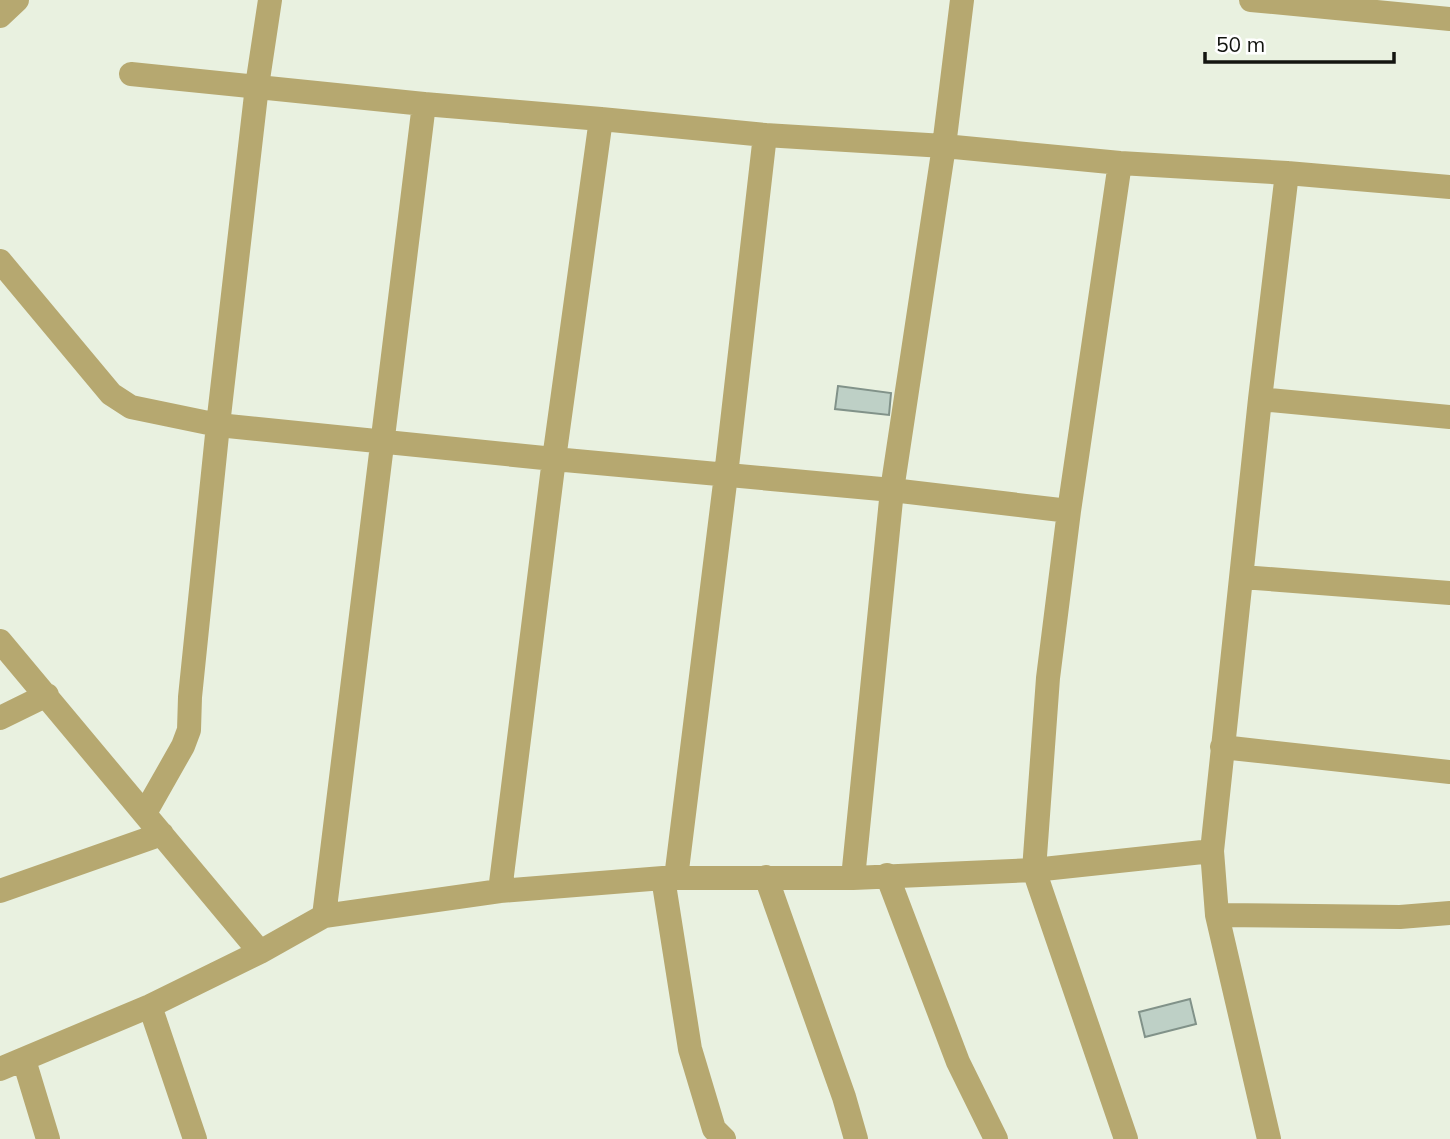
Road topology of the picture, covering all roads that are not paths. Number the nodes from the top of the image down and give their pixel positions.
1 (17, 0) edge
2 (270, 0) edge
3 (962, 0) edge
4 (1251, 0) edge
5 (0, 16) edge
6 (1450, 19) edge
7 (131, 74) dead end
8 (257, 86) junction
9 (424, 104) junction
10 (601, 119) junction
11 (765, 135) junction
12 (944, 146) junction
13 (1120, 163) junction
14 (1287, 173) junction
15 (1450, 187) edge
16 (0, 261) edge
17 (1260, 399) junction
18 (1450, 417) edge
19 (218, 425) junction
20 (382, 441) junction
21 (554, 459) junction
22 (726, 475) junction
23 (892, 490) junction
24 (1069, 512) junction
25 (1242, 576) junction
26 (1450, 593) edge
27 (0, 641) edge
28 (47, 695) junction
29 (0, 718) edge
30 (1222, 747) junction
31 (1450, 772) edge
32 (145, 813) junction
33 (162, 834) junction
34 (1212, 851) junction
35 (1034, 870) junction
36 (887, 876) junction
37 (765, 877) junction
38 (669, 878) junction
39 (853, 878) junction
40 (0, 891) edge
41 (499, 891) junction
42 (1450, 913) edge
43 (1217, 915) junction
44 (324, 916) junction
45 (260, 952) junction
46 (150, 1006) junction
47 (24, 1060) junction
48 (0, 1069) edge
49 (48, 1139) edge
50 (195, 1139) edge
51 (724, 1139) edge
52 (856, 1139) edge
53 (996, 1139) edge
54 (1126, 1139) edge
55 (1269, 1139) edge

1 - 5 street
2 - 8 street
3 - 12 street
4 - 6 street
7 - 8 street
8 - 9 street
8 - 19 street
9 - 10 street
9 - 20 street
10 - 11 street
10 - 21 street
11 - 12 street
11 - 22 street
12 - 13 street
12 - 23 street
13 - 14 street
13 - 24 street
14 - 15 street
14 - 17 street
16 - 19 street
17 - 18 street
17 - 25 street
19 - 20 street
19 - 32 street
20 - 21 street
20 - 44 street
21 - 22 street
21 - 41 street
22 - 23 street
22 - 38 street
23 - 24 street
23 - 39 street
24 - 35 street
25 - 26 street
25 - 30 street
27 - 28 street
28 - 29 street
28 - 32 street
30 - 31 street
30 - 34 street
32 - 33 street
33 - 40 street
33 - 45 street
34 - 35 street
34 - 43 street
35 - 36 street
35 - 54 street
36 - 39 street
36 - 53 street
37 - 38 street
37 - 39 street
37 - 52 street
38 - 41 street
38 - 51 street
41 - 44 street
42 - 43 street
43 - 55 street
44 - 45 street
45 - 46 street
46 - 47 street
46 - 50 street
47 - 48 street
47 - 49 street

